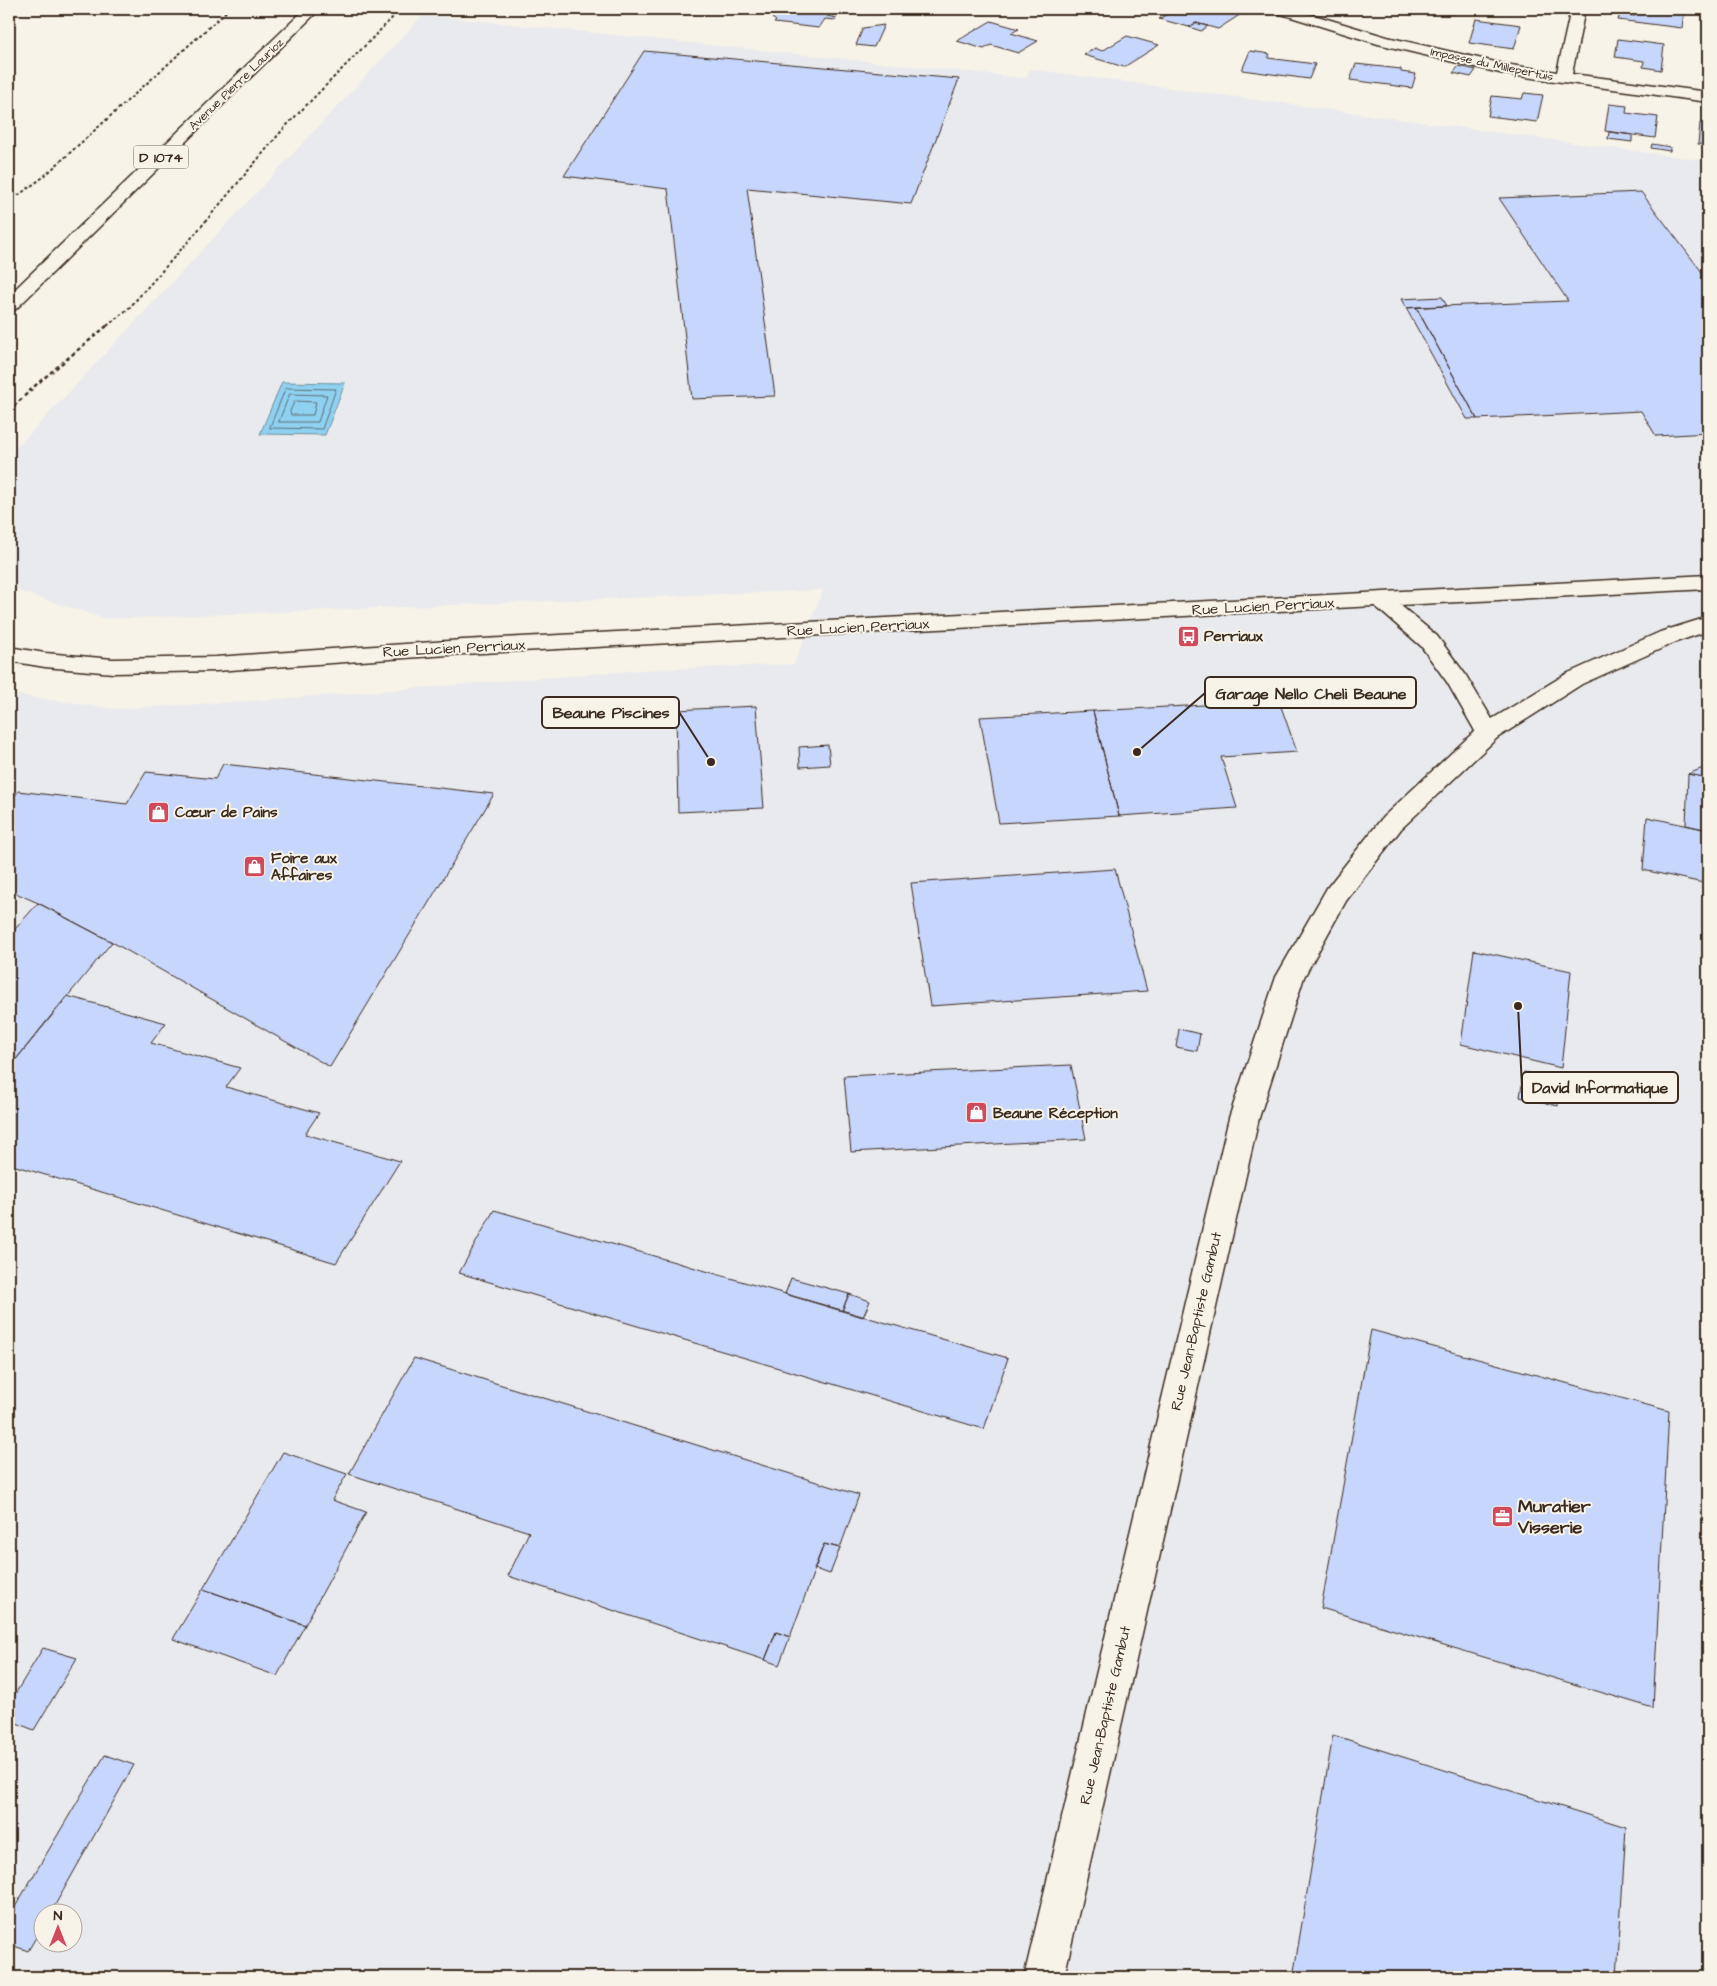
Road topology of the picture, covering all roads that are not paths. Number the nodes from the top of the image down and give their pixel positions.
1 (313, 9) edge
2 (1281, 9) edge
3 (1578, 9) edge
4 (1563, 78) junction
5 (1708, 97) edge
6 (9, 305) edge
7 (1708, 582) edge
8 (1381, 600) junction
9 (1708, 624) edge
10 (9, 654) edge
11 (1488, 732) junction
12 (1044, 1977) edge

1 - 6 street, Avenue Pierre Laurioz / D 1074
2 - 4 street, Impasse du Millepertuis
3 - 4 street
4 - 5 street, Impasse du Millepertuis
7 - 8 street, Rue Lucien Perriaux
8 - 10 street, Rue Lucien Perriaux
8 - 11 street
9 - 11 street, Rue Jean-Baptiste Gambut
11 - 12 street, Rue Jean-Baptiste Gambut

